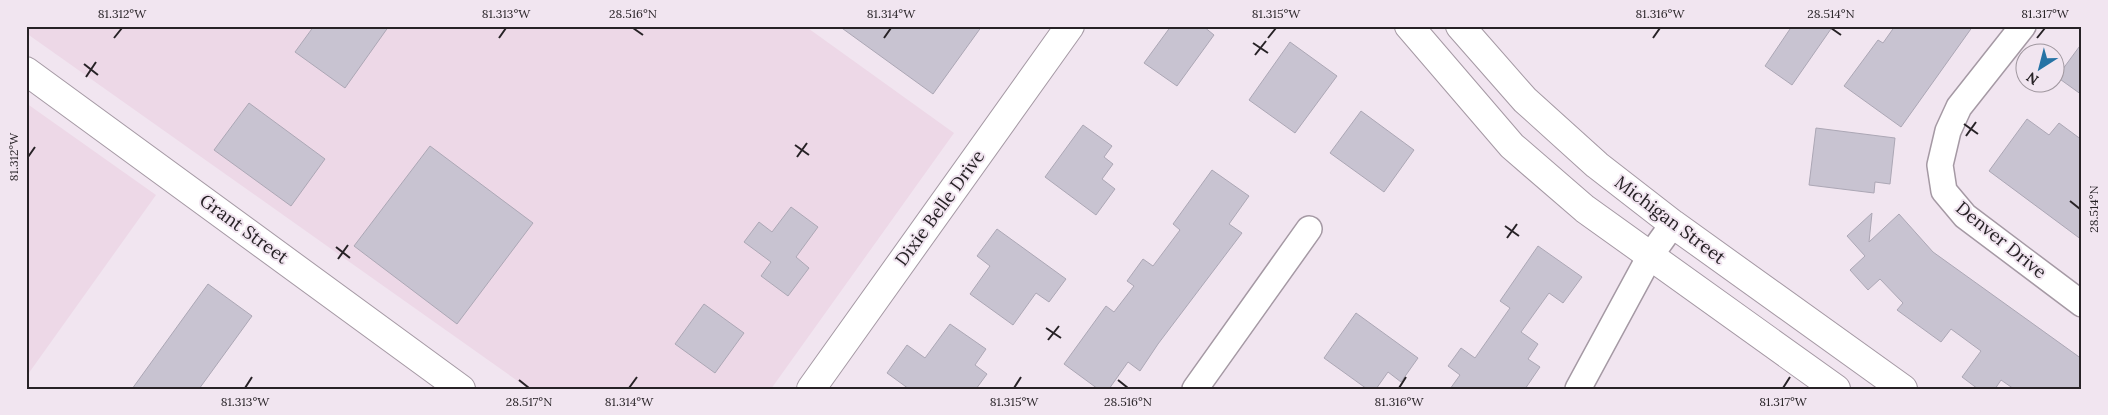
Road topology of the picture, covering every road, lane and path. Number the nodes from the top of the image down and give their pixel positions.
1 (1070, 26) edge
2 (1409, 26) edge
3 (1460, 26) edge
4 (2023, 26) edge
5 (26, 71) edge
6 (1673, 224) junction
7 (1309, 229) dead end
8 (1650, 256) junction
9 (2082, 304) edge
10 (461, 389) edge
11 (811, 389) edge
12 (1195, 389) edge
13 (1578, 389) edge
14 (1836, 389) edge
15 (1903, 389) edge

1 - 11 street, Dixie Belle Drive
2 - 8 street
3 - 6 street, Michigan Street
4 - 9 street, Denver Drive
5 - 10 street, Grant Street
6 - 8 street
6 - 15 street, Michigan Street
7 - 12 street
8 - 13 street
8 - 14 street

